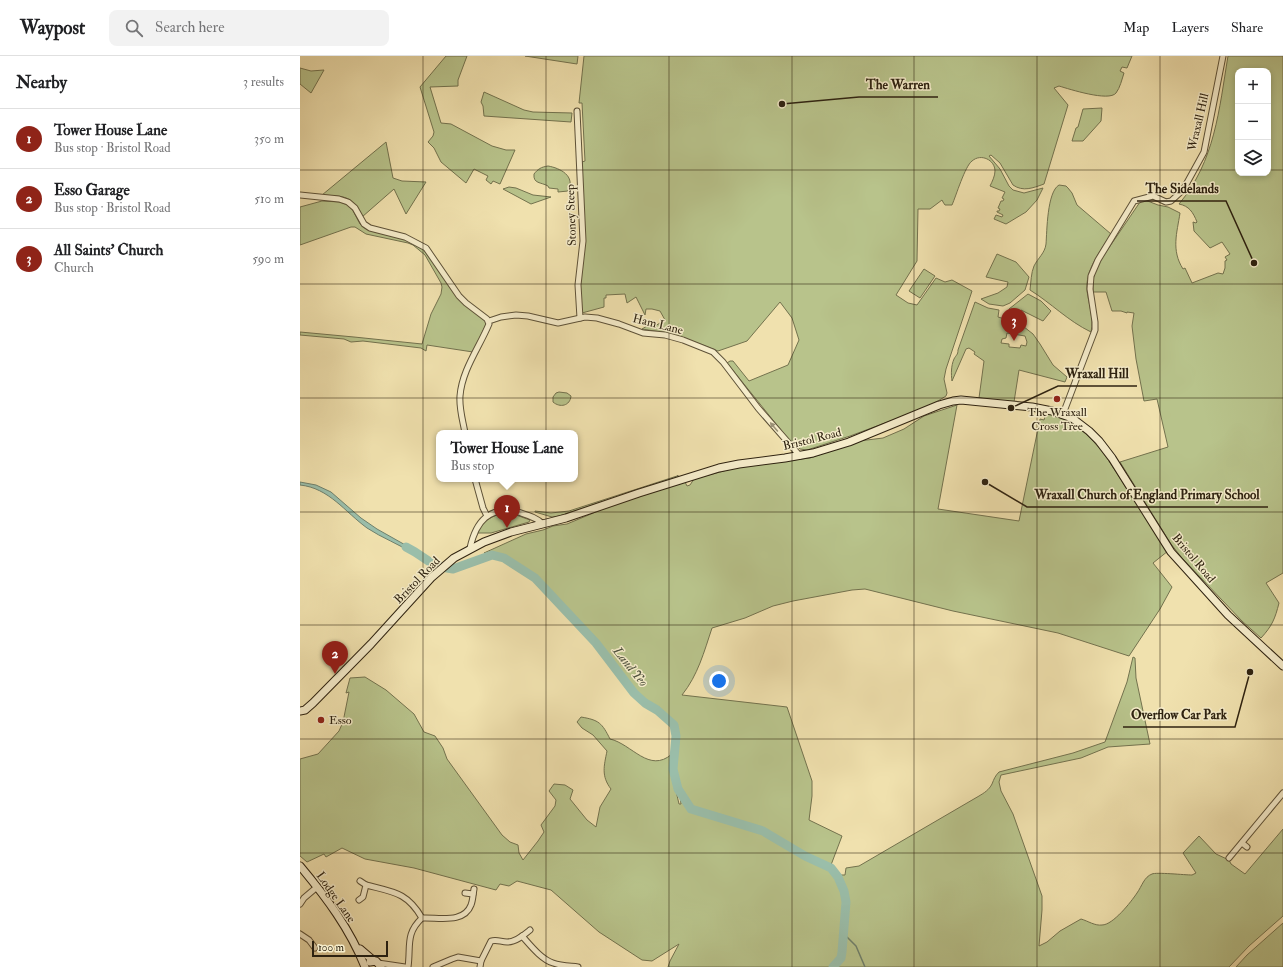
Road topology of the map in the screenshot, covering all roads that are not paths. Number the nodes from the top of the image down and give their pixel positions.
1 (1222, 56) edge
2 (577, 111) dead end
3 (300, 195) edge
4 (580, 318) junction
5 (489, 321) junction
6 (1063, 414) junction
7 (464, 430) edge
8 (800, 456) junction
9 (477, 482) edge
10 (487, 516) junction
11 (543, 524) junction
12 (470, 548) junction
13 (1283, 666) edge
14 (300, 711) edge
15 (1283, 793) edge
16 (1242, 842) junction
17 (1247, 847) dead end
18 (1229, 858) dead end
19 (300, 866) edge
20 (360, 881) dead end
21 (366, 885) junction
22 (318, 887) junction
23 (465, 892) dead end
24 (360, 900) dead end
25 (300, 904) edge
26 (422, 918) junction
27 (530, 930) dead end
28 (300, 934) edge
29 (522, 936) junction
30 (353, 941) junction
31 (315, 948) dead end
32 (481, 961) junction
33 (378, 964) edge
34 (440, 966) edge
35 (366, 967) edge
36 (394, 967) edge
37 (404, 967) edge
38 (433, 967) edge
39 (480, 967) edge
40 (578, 967) edge

1 - 6 street, Wraxall Hill
2 - 4 street, Stoney Steep
3 - 5 street
4 - 5 street, Ham Lane
8 -> 4 street, Ham Lane
5 - 7 street
6 - 8 main road, Bristol Road
6 - 13 main road, Bristol Road
8 - 11 main road, Bristol Road
9 - 10 street
10 - 11 street
10 - 12 street
11 - 12 main road, Bristol Road
12 - 14 main road, Bristol Road
15 - 16 street
16 - 17 street
16 - 18 street
19 - 22 main road, Lodge Lane
20 - 21 street
21 - 24 street
21 - 26 street
22 - 25 street
22 - 30 main road, Lodge Lane
23 - 26 street
26 - 37 street
27 - 29 street
28 - 31 street
29 - 32 street
29 - 40 street
30 - 33 main road, Lodge Lane
30 - 35 main road, Lodge Lane
32 - 34 street
32 - 39 street
33 - 35 main road
33 - 37 street
34 - 38 street
36 - 37 street

